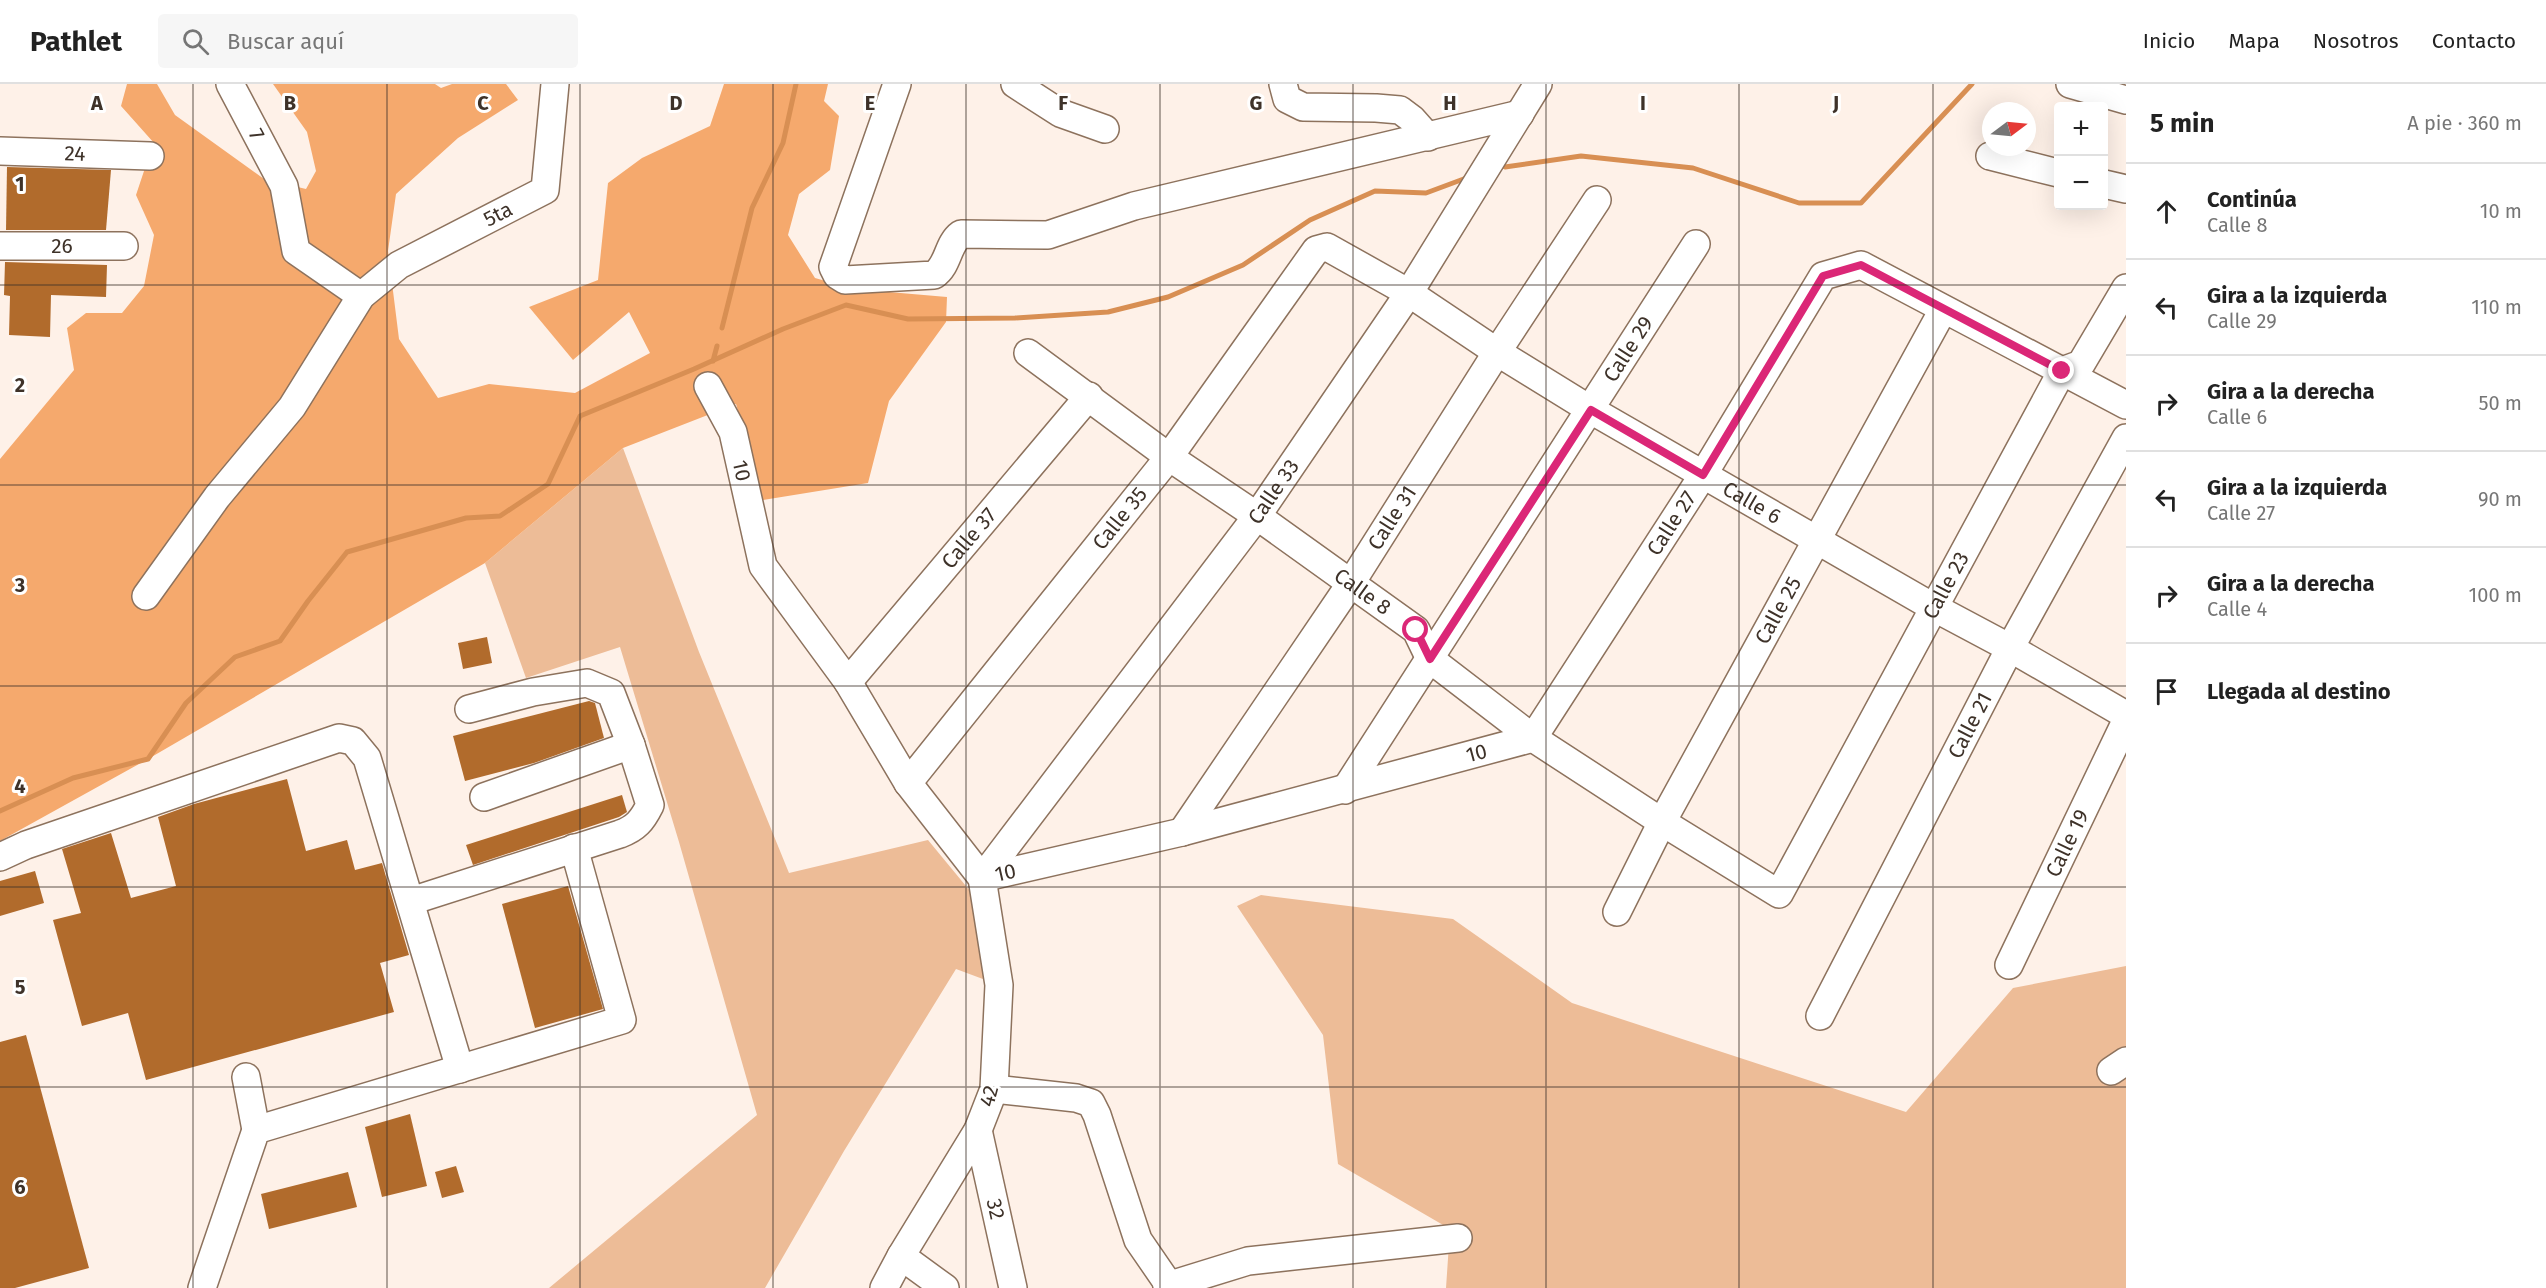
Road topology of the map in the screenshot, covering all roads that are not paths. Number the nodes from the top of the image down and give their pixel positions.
1 (230, 84) edge
2 (555, 84) edge
3 (897, 84) edge
4 (1015, 84) edge
5 (1283, 84) edge
6 (1538, 84) edge
7 (2070, 84) edge
8 (2126, 100) edge
9 (1520, 114) junction
10 (1105, 129) dead end
11 (1428, 137) junction
12 (0, 151) edge
13 (150, 156) dead end
14 (1990, 156) dead end
15 (2054, 172) edge
16 (2108, 185) edge
17 (2126, 189) edge
18 (1598, 200) dead end
19 (1696, 244) dead end
20 (0, 246) edge
21 (124, 246) dead end
22 (1321, 247) joint
23 (2126, 288) edge
24 (1409, 293) junction
25 (361, 296) junction
26 (1943, 310) junction
27 (1497, 352) junction
28 (1029, 353) dead end
29 (2062, 371) junction
30 (708, 386) dead end
31 (1089, 396) junction
32 (2126, 405) edge
33 (1591, 410) junction
34 (2126, 438) edge
35 (1169, 457) junction
36 (1703, 475) junction
37 (1257, 516) junction
38 (1816, 540) junction
39 (1351, 583) junction
40 (146, 596) dead end
41 (1933, 607) junction
42 (2010, 648) junction
43 (1430, 659) junction
44 (848, 682) junction
45 (469, 709) dead end
46 (2126, 715) edge
47 (2126, 721) edge
48 (1533, 738) junction
49 (631, 745) junction
50 (908, 783) junction
51 (1345, 790) junction
52 (484, 797) dead end
53 (1662, 822) junction
54 (1182, 832) junction
55 (574, 848) junction
56 (0, 857) edge
57 (982, 878) junction
58 (1779, 894) joint
59 (411, 901) junction
60 (1617, 912) dead end
61 (2009, 964) dead end
62 (1820, 1016) dead end
63 (460, 1069) junction
64 (246, 1077) dead end
65 (994, 1089) junction
66 (256, 1130) junction
67 (978, 1131) junction
68 (1458, 1238) dead end
69 (901, 1256) junction
70 (1169, 1287) edge
71 (202, 1288) edge
72 (884, 1288) edge
73 (945, 1288) edge
74 (1013, 1288) edge

1 - 25 street, 7
2 - 25 street, 5ta
3 - 11 street
4 - 10 street
5 - 11 street
6 - 9 street, Calle 33
7 - 8 street
9 - 11 street
9 - 24 street, Calle 33
12 - 13 street, 24
14 - 15 street
16 - 17 street
18 - 27 street, Calle 31
19 - 33 street, Calle 29
20 - 21 street, 26
22 - 24 street, Calle 6
22 - 35 street, Calle 35
23 - 29 street, Calle 23
24 - 27 street, Calle 6
24 - 37 street, Calle 33
25 - 40 street
26 - 29 street
26 - 36 street, Calle 27
26 - 38 street, Calle 25
27 - 33 street, Calle 6
27 - 39 street, Calle 31
28 - 31 street, Calle 8
29 - 32 street
29 - 41 street, Calle 23
30 - 44 street, 10
31 - 35 street, Calle 8
31 - 44 street, Calle 37
33 - 36 street, Calle 6
33 - 43 street, Calle 29
34 - 42 street, Calle 21
35 - 37 street, Calle 8
35 - 50 street, Calle 35
36 - 38 street, Calle 6
36 - 48 street, Calle 27
37 - 39 street, Calle 8
37 - 57 street, Calle 33
38 - 41 street, Calle 6
38 - 53 street, Calle 25
39 - 43 street, Calle 8
39 - 54 street, Calle 31
41 - 42 street, Calle 6
41 - 58 street, Calle 23
42 - 46 street, Calle 6
42 - 62 street, Calle 21
43 - 48 street, Calle 8
43 - 51 street, Calle 29
44 - 50 street, 10
45 - 49 street
47 - 61 street, Calle 19
48 - 51 street, 10
48 - 53 street, Calle 8
49 - 52 street
49 - 55 street
50 - 57 street, 10
51 - 54 street, 10
53 - 58 street, Calle 8
53 - 60 street, Calle 25
54 - 57 street, 10
55 - 59 street
55 - 63 street
56 - 59 street
57 - 65 street, 42
59 - 63 street
63 - 66 street
64 - 66 street
65 - 67 street, 42
65 - 70 street
66 - 71 street
67 - 69 street, 42
67 - 74 street, 32
68 - 70 street
69 - 72 street, 42
69 - 73 street

